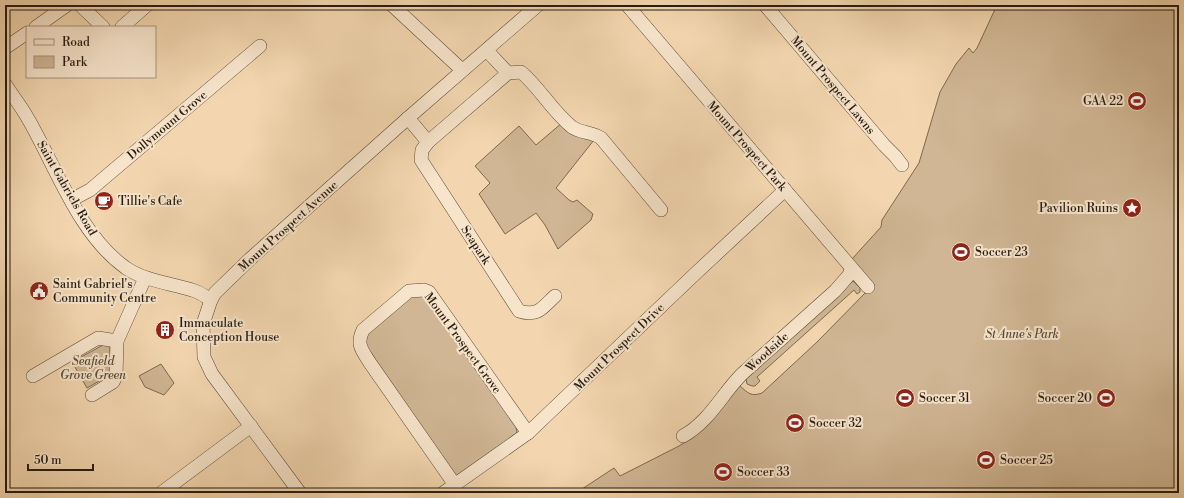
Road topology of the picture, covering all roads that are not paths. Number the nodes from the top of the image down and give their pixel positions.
1 (67, 5) edge
2 (80, 5) edge
3 (147, 5) edge
4 (392, 5) edge
5 (538, 5) edge
6 (627, 5) edge
7 (765, 5) edge
8 (37, 26) edge
9 (102, 26) edge
10 (123, 26) edge
11 (26, 34) edge
12 (260, 46) dead end
13 (5, 48) edge
14 (491, 55) dead end
15 (462, 70) junction
16 (508, 73) junction
17 (5, 84) edge
18 (10, 100) edge
19 (408, 118) junction
20 (428, 142) junction
21 (902, 165) dead end
22 (785, 190) junction
23 (71, 200) junction
24 (661, 210) dead end
25 (851, 269) junction
26 (145, 278) junction
27 (868, 287) dead end
28 (555, 296) dead end
29 (211, 300) junction
30 (117, 341) junction
31 (33, 376) dead end
32 (92, 395) dead end
33 (251, 426) junction
34 (528, 434) junction
35 (683, 436) dead end
36 (455, 485) junction
37 (161, 493) edge
38 (300, 493) edge
39 (443, 493) edge

1 - 8 street
2 - 9 street
3 - 10 street
4 - 15 street
5 - 15 street, Mount Prospect Avenue
6 - 22 street, Mount Prospect Park
7 - 21 street, Mount Prospect Lawns
11 - 13 street
12 - 23 street, Dollymount Grove
14 - 16 street
15 - 19 street, Mount Prospect Avenue
16 - 20 street, Seapark
16 - 24 street
17 - 18 street, Saint Gabriels Road
18 - 23 street, Saint Gabriels Road
19 - 20 street
19 - 29 street, Mount Prospect Avenue
20 - 28 street, Seapark
22 - 25 street, Mount Prospect Park
22 - 34 street, Mount Prospect Drive
23 - 26 street, Saint Gabriels Road
25 - 27 street, Mount Prospect Park
25 - 35 street, Woodside
26 - 29 street, Saint Gabriels Road
26 - 30 street
29 - 33 street, Mount Prospect Avenue
30 - 31 street
30 - 32 street
33 - 37 street
33 - 38 street, Mount Prospect Avenue
34 - 36 street, Mount Prospect Drive
34 - 36 street, Mount Prospect Grove
36 - 39 street, Mount Prospect Drive

